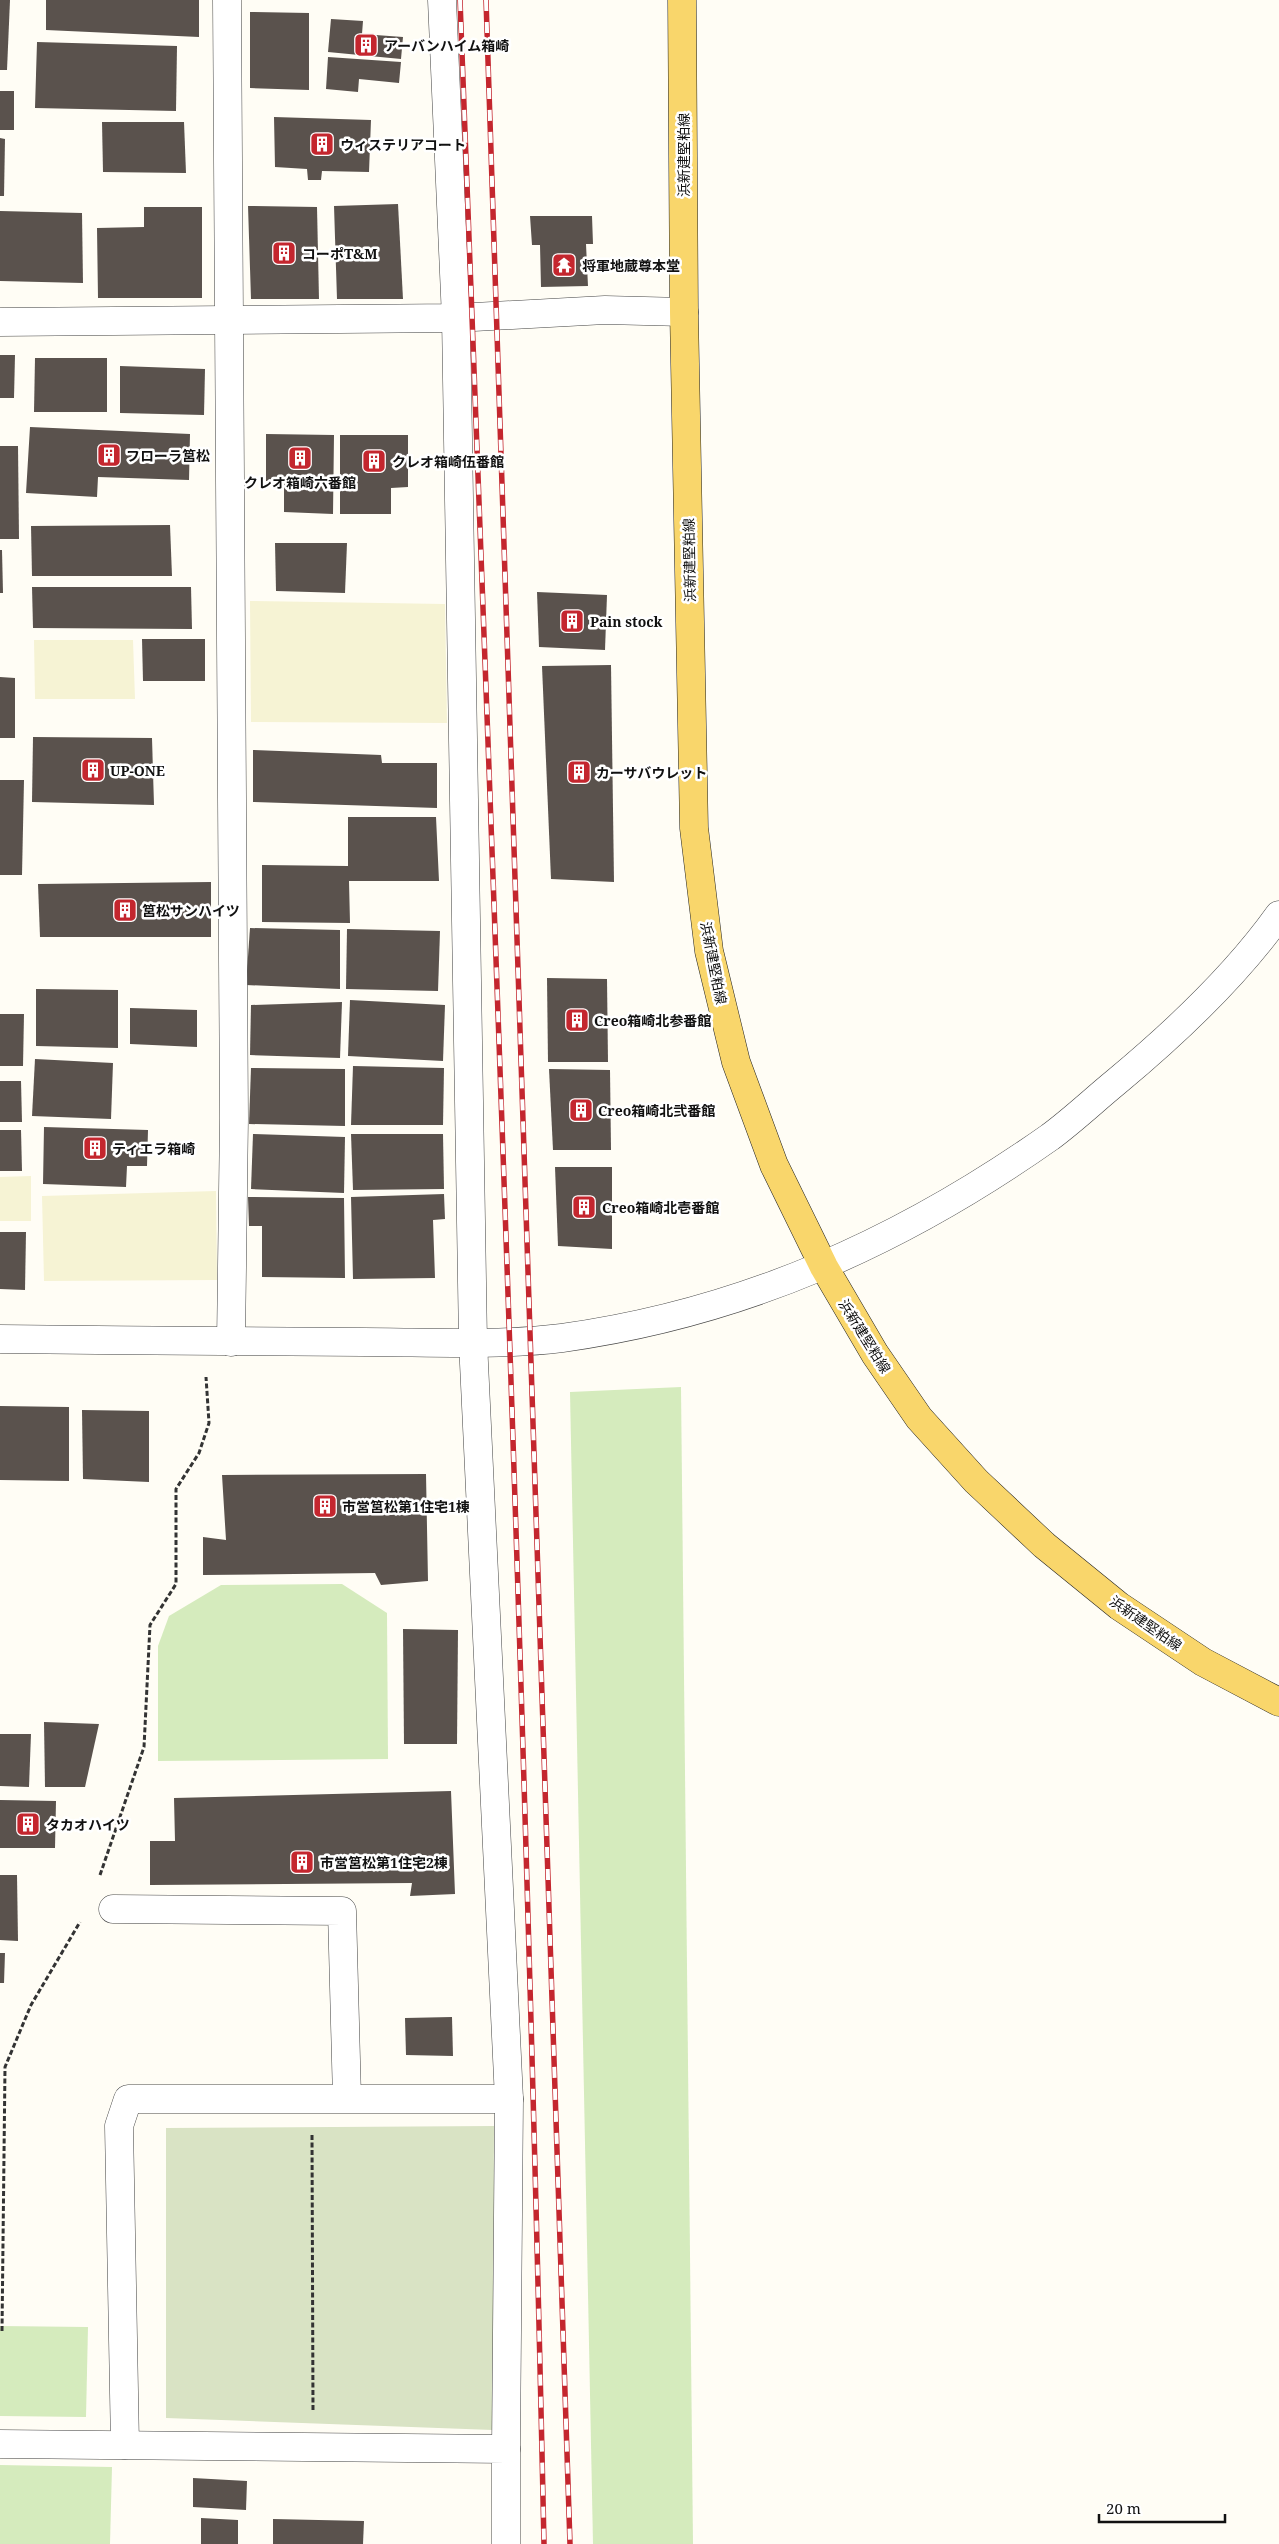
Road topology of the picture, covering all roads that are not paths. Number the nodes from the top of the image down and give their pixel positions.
1 (227, 0) edge
2 (442, 0) edge
3 (682, 0) edge
4 (684, 312) junction
5 (456, 318) junction
6 (228, 320) junction
7 (0, 322) edge
8 (1279, 915) edge
9 (824, 1267) junction
10 (0, 1339) edge
11 (219, 1342) junction
12 (473, 1342) junction
13 (1279, 1702) edge
14 (114, 1909) dead end
15 (347, 2098) junction
16 (510, 2098) junction
17 (0, 2444) edge
18 (125, 2445) junction
19 (506, 2449) junction
20 (506, 2544) edge

1 - 6 street
2 - 5 street
3 - 4 main road, 浜新建堅粕線
4 - 5 street
4 - 9 main road, 浜新建堅粕線
5 - 6 street
5 - 12 street
6 - 7 street
6 - 11 street
8 - 9 street
9 - 12 street
9 - 13 main road, 浜新建堅粕線
10 - 11 street
11 - 12 street
12 - 16 street
14 - 15 street
15 - 16 street
15 - 18 street
16 - 19 street
17 - 18 street
18 - 19 street
19 - 20 street

